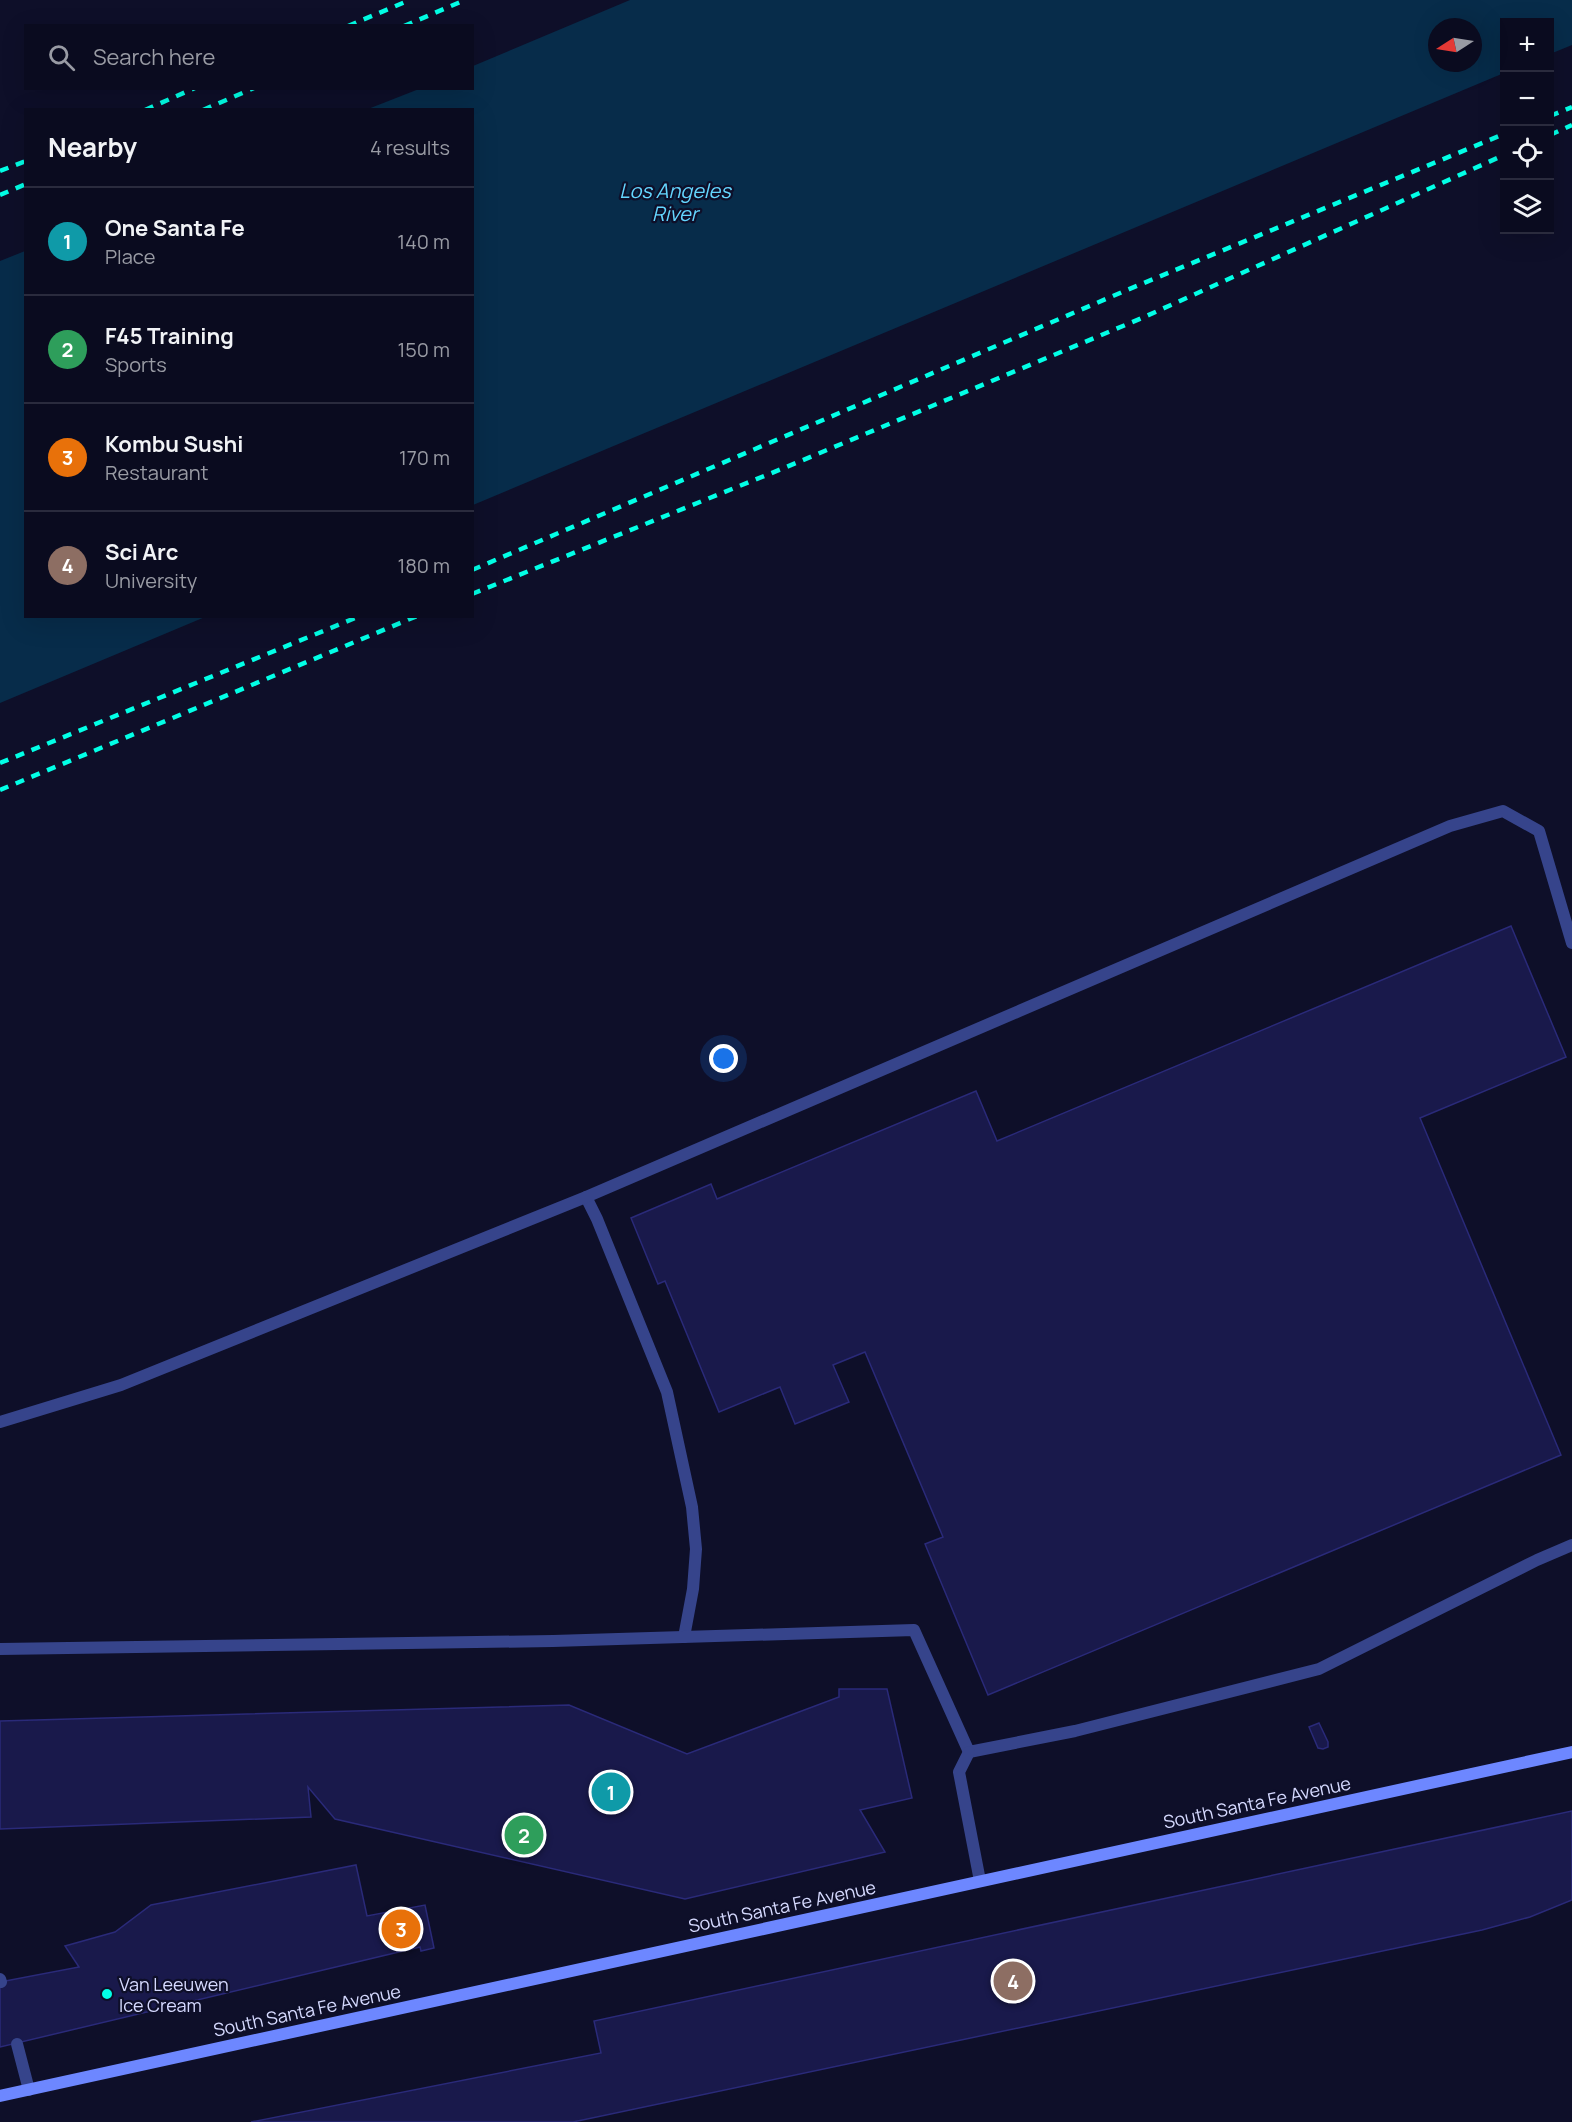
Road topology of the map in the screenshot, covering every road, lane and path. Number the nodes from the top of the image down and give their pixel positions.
1 (1572, 943) edge
2 (585, 1197) junction
3 (0, 1422) edge
4 (1572, 1545) edge
5 (684, 1637) junction
6 (0, 1649) edge
7 (969, 1752) junction
8 (1572, 1752) edge
9 (980, 1881) junction
10 (17, 2044) dead end
11 (28, 2090) junction
12 (0, 2096) edge

1 - 2 lane
2 - 3 lane
2 - 5 lane
4 - 7 lane
5 - 6 lane
5 - 7 lane
7 - 9 lane
8 - 9 street, South Santa Fe Avenue
9 - 11 street, South Santa Fe Avenue
10 - 11 lane
11 - 12 street, South Santa Fe Avenue

